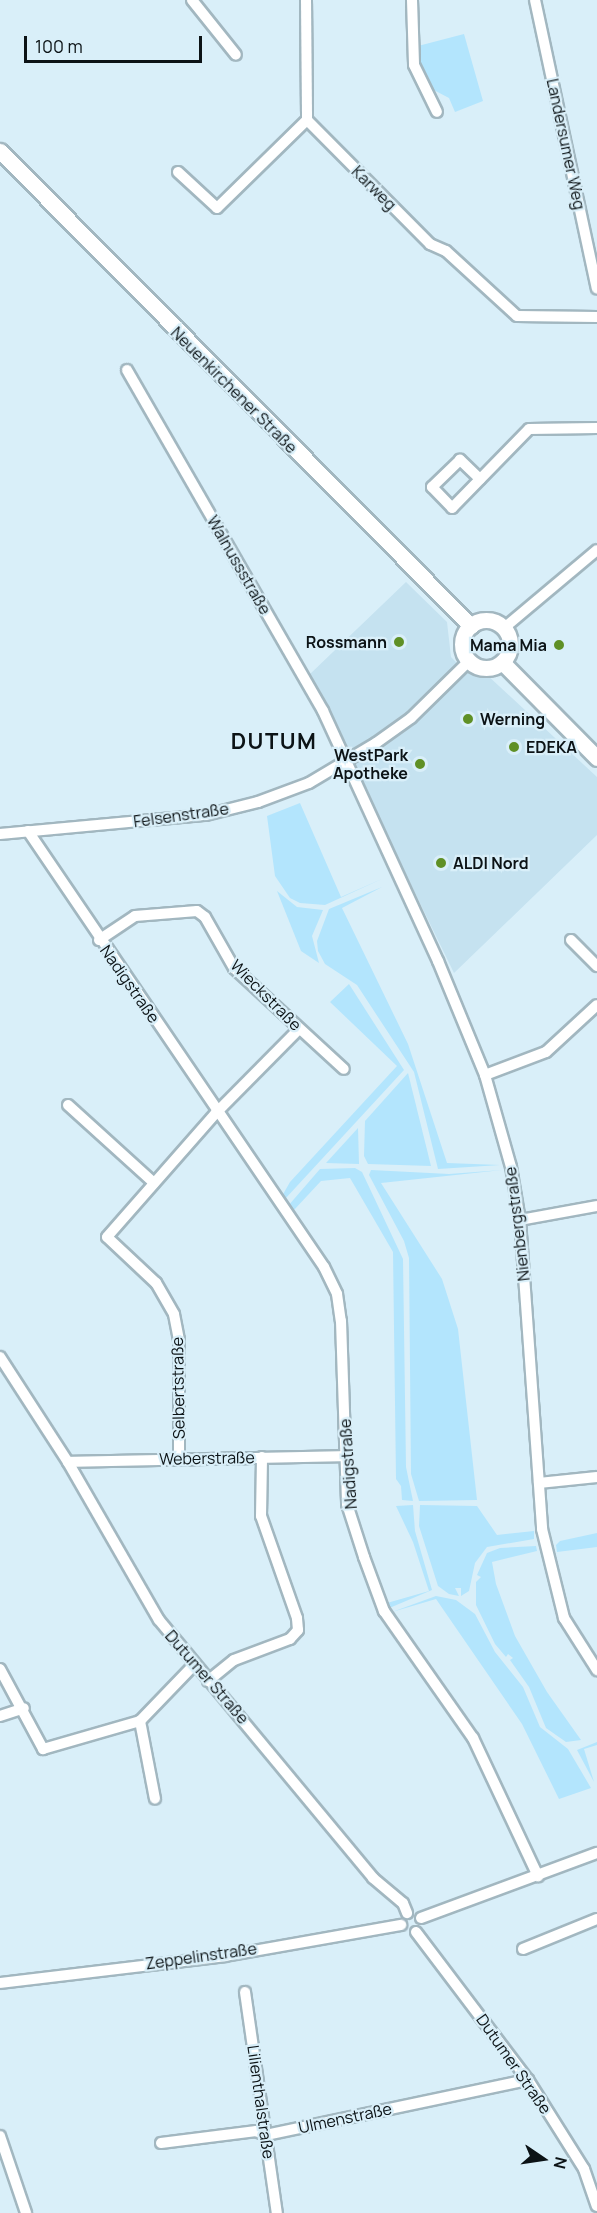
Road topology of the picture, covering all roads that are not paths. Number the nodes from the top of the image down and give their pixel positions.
1 (192, 0) edge
2 (306, 0) edge
3 (412, 0) edge
4 (535, 0) edge
5 (236, 55) dead end
6 (437, 112) dead end
7 (307, 120) junction
8 (0, 151) edge
9 (178, 172) dead end
10 (597, 288) edge
11 (597, 317) edge
12 (127, 370) dead end
13 (597, 428) edge
14 (480, 479) junction
15 (597, 550) edge
16 (471, 626) junction
17 (504, 628) junction
18 (469, 662) junction
19 (502, 662) junction
20 (597, 758) edge
21 (348, 762) junction
22 (28, 831) junction
23 (0, 834) edge
24 (99, 939) junction
25 (571, 940) dead end
26 (597, 966) edge
27 (597, 1005) edge
28 (299, 1029) junction
29 (344, 1069) dead end
30 (485, 1075) junction
31 (68, 1105) dead end
32 (216, 1113) junction
33 (154, 1183) junction
34 (597, 1206) edge
35 (520, 1220) junction
36 (0, 1357) edge
37 (346, 1456) junction
38 (179, 1457) junction
39 (262, 1457) junction
40 (68, 1462) junction
41 (597, 1477) edge
42 (539, 1483) junction
43 (193, 1666) junction
44 (0, 1669) edge
45 (597, 1670) edge
46 (208, 1681) junction
47 (24, 1708) junction
48 (0, 1716) edge
49 (140, 1721) junction
50 (155, 1799) dead end
51 (597, 1853) edge
52 (538, 1876) junction
53 (407, 1913) junction
54 (421, 1918) junction
55 (597, 1919) edge
56 (401, 1925) junction
57 (416, 1932) junction
58 (523, 1949) dead end
59 (0, 1983) edge
60 (245, 1992) dead end
61 (528, 2080) junction
62 (266, 2134) junction
63 (0, 2136) edge
64 (161, 2143) dead end
65 (596, 2199) edge
66 (26, 2213) edge
67 (277, 2213) edge

1 - 5 street
2 - 7 street
3 - 6 street
4 - 10 street, Landersumer Weg
7 - 9 street
7 - 11 street, Karweg
8 - 16 street, Neuenkirchener Straße
12 - 21 street, Walnussstraße
13 - 14 street
14 - 14 street
15 - 17 street
16 - 17 street
16 - 18 street
17 - 19 street
18 - 19 street
18 - 21 street, Felsenstraße
19 - 20 street
21 - 22 street, Felsenstraße
21 - 30 street, Nienbergstraße
22 - 23 street, Felsenstraße
22 - 24 street, Nadigstraße
24 - 28 street, Wieckstraße
24 - 32 street, Nadigstraße
25 - 26 street
27 - 30 street
28 - 29 street, Wieckstraße
28 - 32 street
30 - 35 street, Nienbergstraße
31 - 33 street
32 - 33 street, Selbertstraße
32 - 37 street, Nadigstraße
33 - 38 street, Selbertstraße
34 - 35 street
35 - 42 street, Nienbergstraße
36 - 40 street, Dutumer Straße
37 - 39 street, Weberstraße
37 - 52 street, Nadigstraße
38 - 39 street, Weberstraße
38 - 40 street, Weberstraße
39 - 46 street
40 - 43 street, Dutumer Straße
41 - 42 street
42 - 45 street, Nienbergstraße
43 - 46 street, Dutumer Straße
43 - 49 street
44 - 47 street
46 - 53 street, Dutumer Straße
47 - 48 street
47 - 49 street
49 - 50 street
51 - 52 street
52 - 54 street
53 - 54 street
53 - 56 street
54 - 57 street
55 - 58 street
56 - 57 street
56 - 59 street, Zeppelinstraße
57 - 61 street, Dutumer Straße
60 - 62 street, Lilienthalstraße
61 - 62 street, Ulmenstraße
61 - 65 street, Dutumer Straße
62 - 64 street, Ulmenstraße
62 - 67 street, Lilienthalstraße
63 - 66 street

